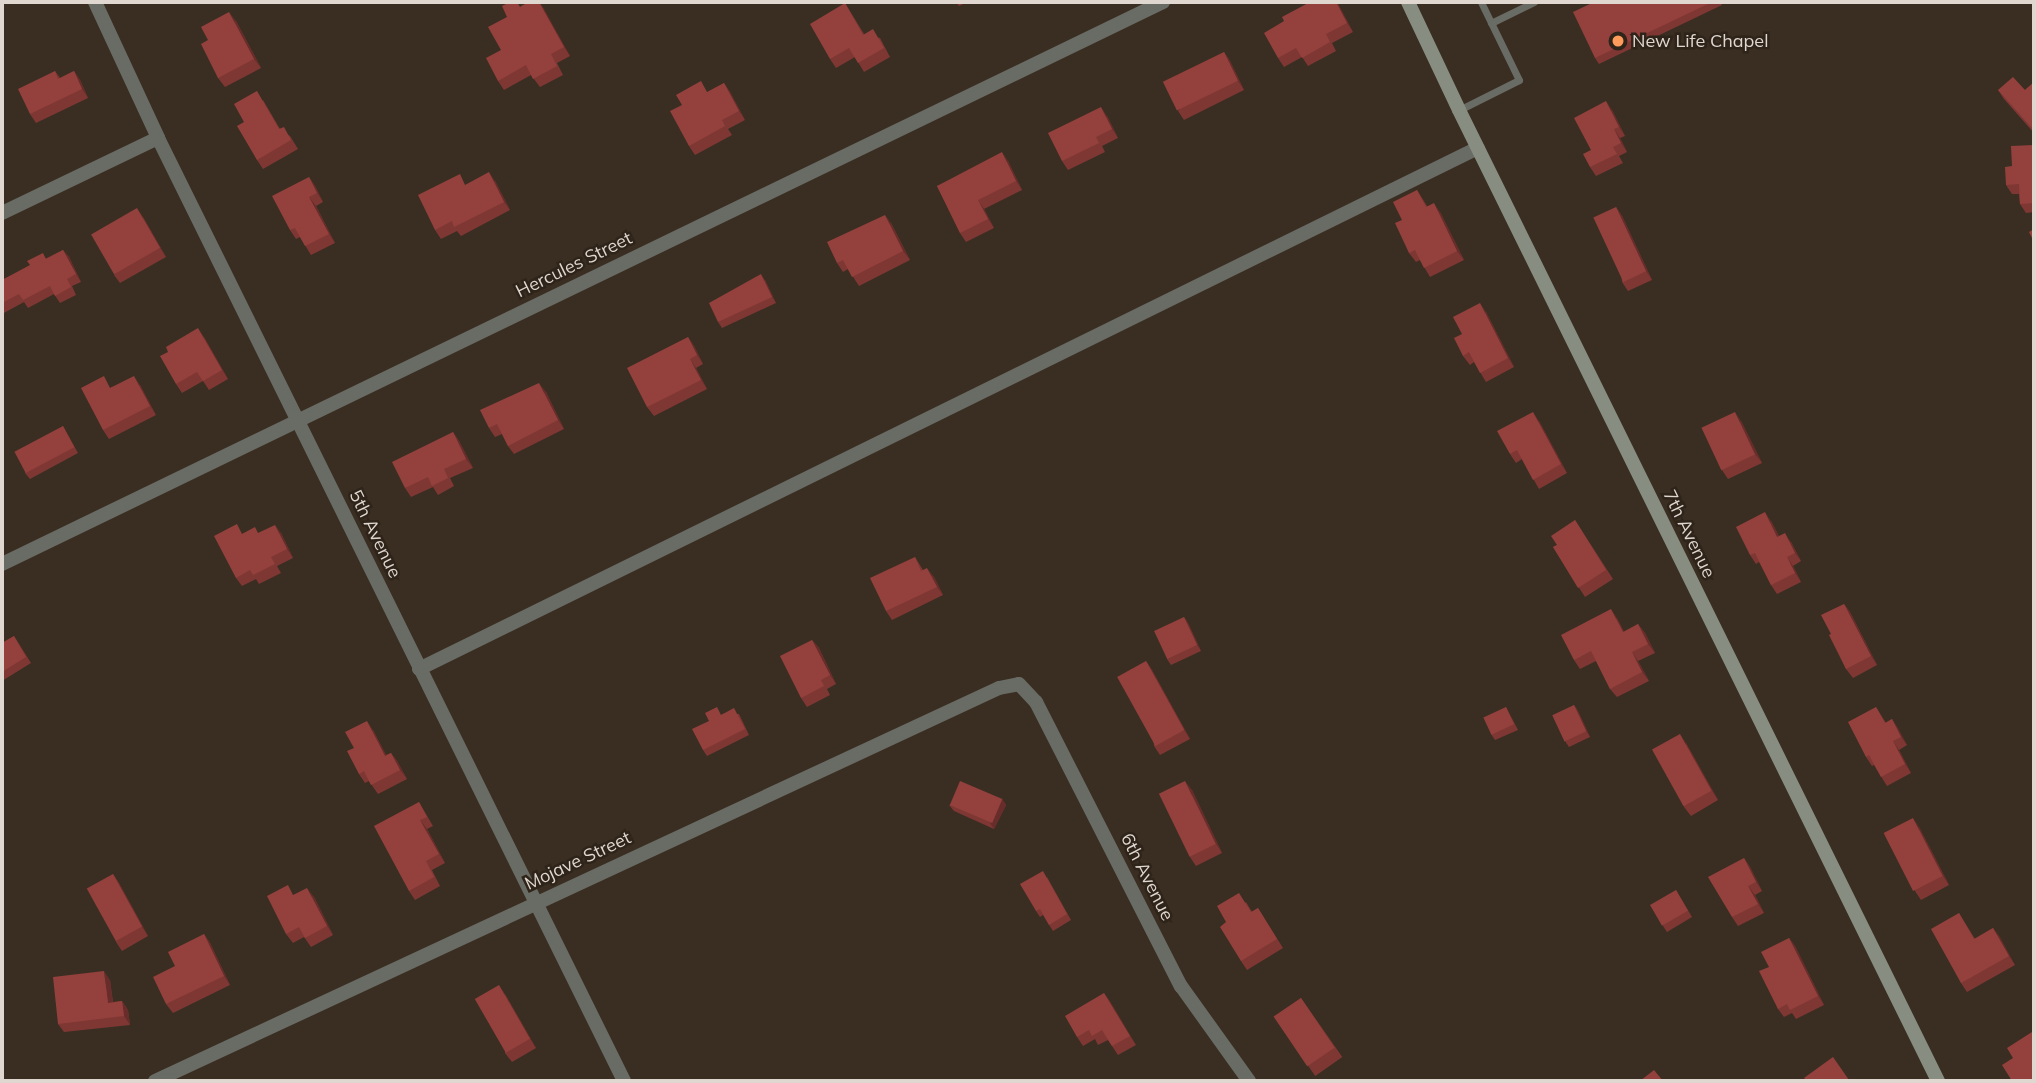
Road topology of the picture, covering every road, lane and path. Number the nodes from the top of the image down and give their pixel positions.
1 (95, 2) edge
2 (1163, 2) edge
3 (1408, 2) edge
4 (1480, 2) edge
5 (1534, 2) edge
6 (1491, 23) junction
7 (1459, 110) junction
8 (158, 138) junction
9 (1478, 148) junction
10 (2, 213) edge
11 (298, 419) junction
12 (2, 564) edge
13 (419, 668) junction
14 (1019, 684) joint
15 (534, 902) junction
16 (155, 1081) edge
17 (624, 1081) edge
18 (1249, 1081) edge
19 (1938, 1081) edge

1 - 8 street, 5th Avenue
2 - 11 street, Hercules Street
3 - 7 street, 7th Avenue
4 - 6 lane
5 - 6 lane
6 - 7 lane
7 - 9 street, 7th Avenue
8 - 10 street
8 - 11 street, 5th Avenue
9 - 13 street
9 - 19 street, 7th Avenue
11 - 12 street, Hercules Street
11 - 13 street, 5th Avenue
13 - 15 street, 5th Avenue
14 - 15 street, Mojave Street
14 - 18 street, 6th Avenue
15 - 16 street, Mojave Street
15 - 17 street, 5th Avenue

